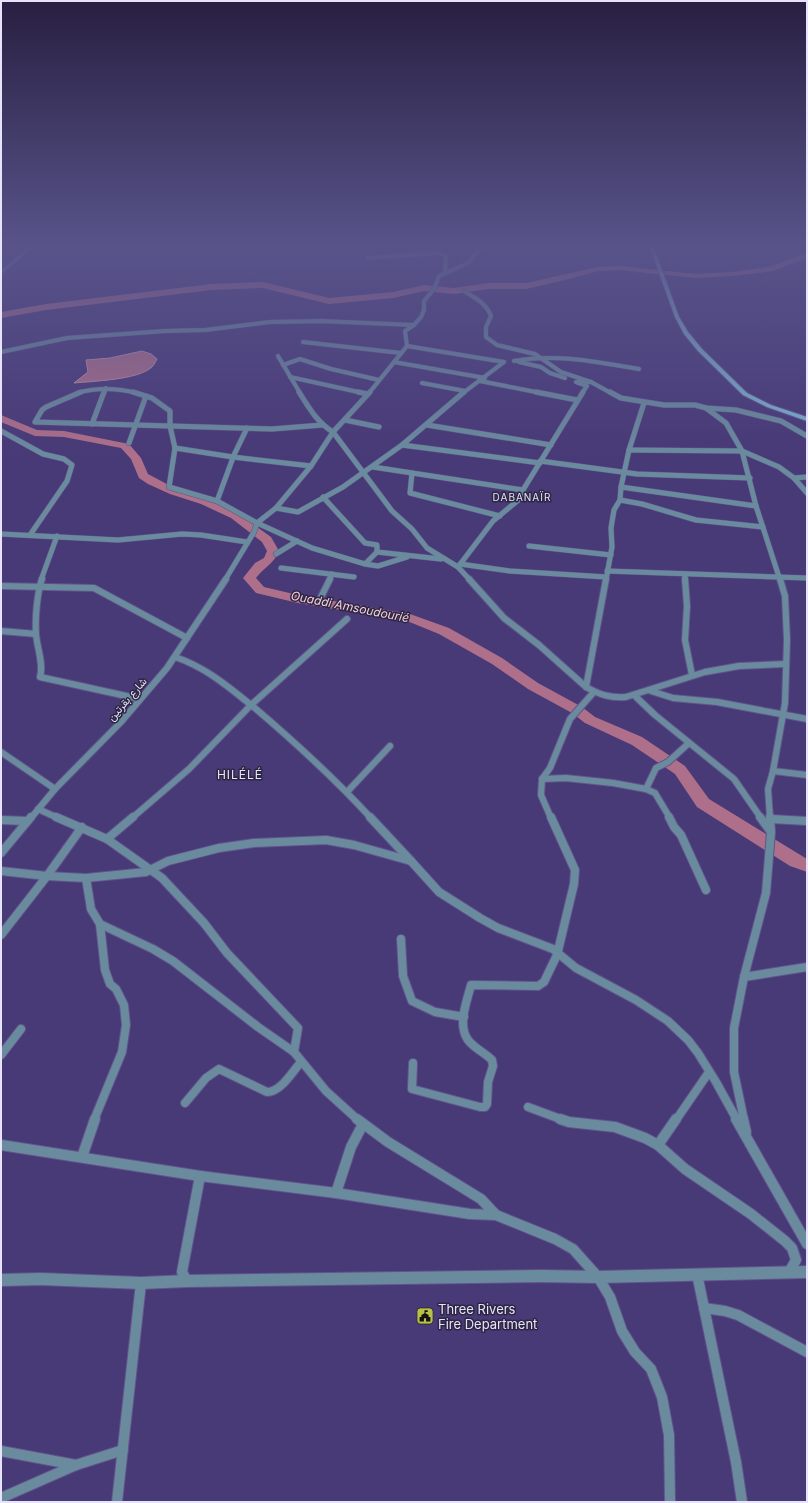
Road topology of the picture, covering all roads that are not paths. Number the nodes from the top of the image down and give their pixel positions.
1 (422, 315) edge
2 (491, 315) edge
3 (676, 315) edge
4 (414, 325) junction
5 (303, 342) dead end
6 (407, 346) junction
7 (1, 352) edge
8 (401, 353) junction
9 (278, 356) dead end
10 (539, 356) junction
11 (394, 362) junction
12 (504, 362) junction
13 (514, 362) junction
14 (283, 365) junction
15 (639, 369) dead end
16 (290, 377) junction
17 (482, 379) junction
18 (379, 380) junction
19 (576, 382) junction
20 (591, 382) junction
21 (422, 383) dead end
22 (106, 388) junction
23 (465, 391) junction
24 (368, 394) junction
25 (146, 396) junction
26 (577, 400) junction
27 (644, 403) junction
28 (706, 408) junction
29 (807, 419) edge
30 (345, 420) junction
31 (92, 424) junction
32 (322, 425) junction
33 (427, 425) junction
34 (136, 426) junction
35 (170, 426) junction
36 (379, 427) dead end
37 (247, 428) junction
38 (1, 432) edge
39 (333, 432) junction
40 (807, 436) edge
41 (129, 443) dead end
42 (402, 445) junction
43 (551, 445) junction
44 (175, 448) junction
45 (629, 450) junction
46 (742, 452) junction
47 (233, 457) junction
48 (540, 462) junction
49 (310, 466) junction
50 (373, 467) junction
51 (623, 472) junction
52 (412, 473) junction
53 (363, 474) junction
54 (807, 477) edge
55 (750, 478) junction
56 (794, 478) junction
57 (621, 487) junction
58 (523, 490) junction
59 (807, 493) edge
60 (323, 497) junction
61 (620, 500) junction
62 (217, 501) junction
63 (756, 506) junction
64 (276, 508) junction
65 (500, 516) junction
66 (257, 523) junction
67 (763, 526) junction
68 (1, 534) edge
69 (30, 535) junction
70 (57, 536) junction
71 (297, 541) junction
72 (247, 542) junction
73 (529, 546) dead end
74 (377, 552) junction
75 (276, 554) dead end
76 (610, 555) junction
77 (413, 556) junction
78 (443, 559) junction
79 (365, 564) junction
80 (459, 565) junction
81 (281, 568) dead end
82 (332, 574) junction
83 (606, 574) junction
84 (685, 575) junction
85 (354, 577) dead end
86 (779, 577) junction
87 (807, 578) edge
88 (1, 586) edge
89 (39, 587) junction
90 (322, 597) dead end
91 (347, 620) dead end
92 (1, 631) edge
93 (36, 634) junction
94 (187, 638) junction
95 (175, 657) junction
96 (786, 664) junction
97 (692, 675) junction
98 (586, 687) junction
99 (652, 691) junction
100 (593, 693) junction
101 (634, 695) junction
102 (140, 699) junction
103 (251, 705) junction
104 (782, 714) junction
105 (807, 719) edge
106 (689, 744) junction
107 (390, 746) dead end
108 (1, 752) edge
109 (773, 771) junction
110 (807, 775) edge
111 (542, 779) junction
112 (55, 789) junction
113 (646, 789) junction
114 (347, 792) junction
115 (38, 809) junction
116 (771, 819) junction
117 (1, 820) edge
118 (27, 821) junction
119 (807, 822) edge
120 (82, 827) junction
121 (771, 832) junction
122 (107, 839) junction
123 (1, 853) edge
124 (411, 861) junction
125 (152, 869) junction
126 (1, 871) edge
127 (47, 876) junction
128 (86, 878) junction
129 (706, 890) dead end
130 (100, 924) junction
131 (1, 935) edge
132 (402, 939) dead end
133 (557, 955) junction
134 (807, 967) edge
135 (744, 977) junction
136 (464, 1017) junction
137 (21, 1029) dead end
138 (294, 1052) junction
139 (1, 1055) edge
140 (301, 1062) junction
141 (413, 1063) dead end
142 (709, 1072) junction
143 (185, 1103) dead end
144 (528, 1107) dead end
145 (363, 1124) junction
146 (748, 1142) junction
147 (1, 1145) edge
148 (658, 1145) junction
149 (82, 1157) junction
150 (200, 1176) junction
151 (336, 1193) junction
152 (496, 1215) junction
153 (807, 1244) edge
154 (789, 1272) junction
155 (807, 1272) edge
156 (697, 1274) junction
157 (598, 1277) junction
158 (1, 1280) edge
159 (187, 1281) junction
160 (141, 1283) junction
161 (704, 1308) junction
162 (807, 1352) edge
163 (124, 1450) junction
164 (1, 1451) edge
165 (76, 1465) junction
166 (1, 1498) edge
167 (116, 1502) edge
168 (670, 1502) edge
169 (742, 1502) edge

1 - 4 street
2 - 10 street
3 - 29 main road
4 - 6 street
4 - 7 street
5 - 8 street
6 - 8 street
6 - 12 street
8 - 11 street
9 - 14 street
10 - 13 street
10 - 15 street
10 - 20 street
11 - 17 street
11 - 18 street
12 - 13 street
12 - 17 street
13 - 19 street
14 - 16 street
14 - 18 street
16 - 24 street
16 - 32 street
17 - 23 street
17 - 26 street
18 - 24 street
19 - 20 street
19 - 26 street
20 - 27 street
21 - 23 street
22 - 25 street
22 - 31 street
22 - 31 street
23 - 33 street
24 - 30 street
25 - 34 street
25 - 35 street
26 - 43 street
27 - 28 street
27 - 45 street
28 - 40 street
28 - 46 street
30 - 36 street
30 - 39 street
31 - 34 street
32 - 37 street
32 - 39 street
33 - 42 street
33 - 43 street
34 - 35 street
34 - 41 street
35 - 37 street
35 - 44 street
37 - 47 street
38 - 69 street
39 - 49 street
39 - 53 street
42 - 48 street
42 - 50 street
43 - 48 street
44 - 47 street
44 - 62 street
45 - 46 street
45 - 51 street
46 - 55 street
46 - 56 street
47 - 49 street
47 - 62 street
48 - 51 street
48 - 58 street
49 - 64 street
50 - 52 street
50 - 53 street
51 - 55 street
51 - 57 street
52 - 58 street
52 - 65 street
53 - 60 street
53 - 78 street
54 - 56 street
55 - 63 street
56 - 59 street
57 - 61 street
57 - 63 street
58 - 65 street
60 - 64 street
60 - 74 street
61 - 67 street
61 - 76 street
62 - 66 street
63 - 67 street
64 - 66 street
65 - 80 street
66 - 71 street
66 - 72 street, شارع بقرتين
67 - 86 street
68 - 69 street
69 - 70 street
70 - 72 street
70 - 89 street
71 - 75 street
71 - 79 street
72 - 94 street, شارع بقرتين
73 - 76 street
74 - 77 street
74 - 79 street
76 - 83 street
77 - 78 street
77 - 79 street
78 - 80 street
80 - 83 street
80 - 98 street
81 - 82 street
82 - 85 street
82 - 90 street
83 - 84 street
83 - 98 street
84 - 86 street
84 - 97 street
86 - 87 street
86 - 96 street
88 - 89 street
89 - 93 street
89 - 94 street
91 - 103 street
92 - 93 street
93 - 102 street
94 - 95 street, شارع بقرتين
95 - 102 street, شارع بقرتين
95 - 103 street
96 - 97 street
96 - 104 street
97 - 99 street
98 - 100 street
99 - 101 street
99 - 104 street
100 - 101 street
100 - 111 street
101 - 106 street
102 - 112 street, شارع بقرتين
103 - 114 street
103 - 122 street
104 - 105 street
104 - 109 street
106 - 113 street
106 - 121 street
107 - 114 street
108 - 112 street
109 - 110 street
109 - 116 street
111 - 113 street
111 - 133 street
112 - 115 street, شارع بقرتين
113 - 129 street
114 - 124 street
115 - 118 street, شارع بقرتين
115 - 120 street
116 - 119 street
116 - 121 street
117 - 118 street
118 - 123 street, شارع بقرتين
120 - 122 street
120 - 127 street
121 - 135 street
122 - 125 street
124 - 125 street
124 - 133 street
125 - 128 street
125 - 138 street
126 - 127 street
127 - 128 street
127 - 131 street
128 - 130 street
130 - 138 street
130 - 149 street
132 - 136 street
133 - 136 street
133 - 142 street
134 - 135 street
135 - 146 street
136 - 141 street
137 - 139 street
138 - 140 street
140 - 143 street
140 - 145 street
142 - 146 street
142 - 148 street
144 - 148 street
145 - 151 street
145 - 152 street
146 - 153 street
147 - 149 street
148 - 154 street
149 - 150 street
150 - 151 street
150 - 159 street
151 - 152 street
152 - 157 street
154 - 155 street
154 - 156 street
156 - 157 street
156 - 161 street
157 - 159 street
157 - 168 street
158 - 160 street
159 - 160 street
160 - 163 street
161 - 162 street
161 - 169 street
163 - 165 street
163 - 167 street
164 - 165 street
165 - 166 street

